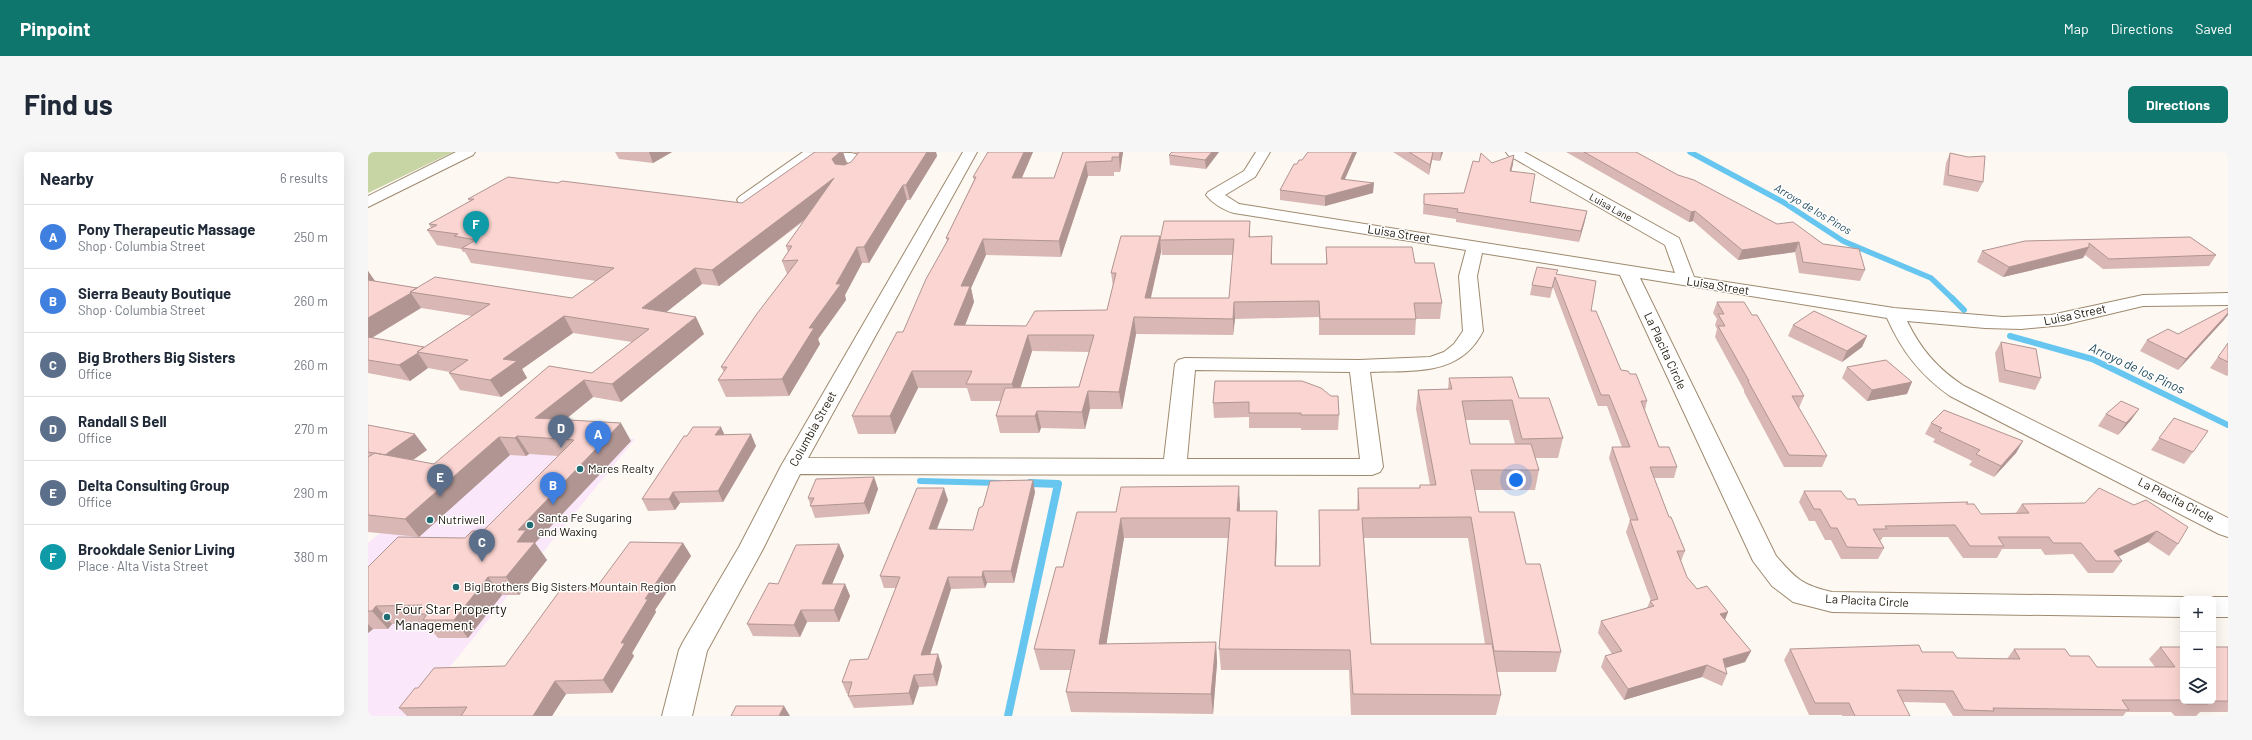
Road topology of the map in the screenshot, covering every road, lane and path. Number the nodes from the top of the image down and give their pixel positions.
1 (468, 152) edge
2 (970, 152) edge
3 (1263, 152) edge
4 (1513, 152) edge
5 (846, 175) edge
6 (745, 200) edge
7 (368, 202) edge
8 (1475, 246) junction
9 (1627, 272) junction
10 (1688, 281) junction
11 (2228, 299) edge
12 (1894, 314) junction
13 (1359, 366) junction
14 (792, 466) junction
15 (1175, 466) junction
16 (2228, 528) edge
17 (2180, 607) edge
18 (2216, 607) edge
19 (2228, 607) edge
20 (676, 716) edge

1 - 7 street
2 - 14 street, Columbia Street
3 - 8 street, Luisa Street
4 - 10 street, Luisa Lane
5 - 6 street
8 - 9 street, Luisa Street
8 - 13 street
9 - 10 street, Luisa Street
9 - 17 street, La Placita Circle
10 - 12 street, Luisa Street
11 - 12 street, Luisa Street
12 - 16 street, La Placita Circle
13 - 15 street
13 - 15 street
14 - 15 street
14 - 20 street, Columbia Street
18 - 19 street

